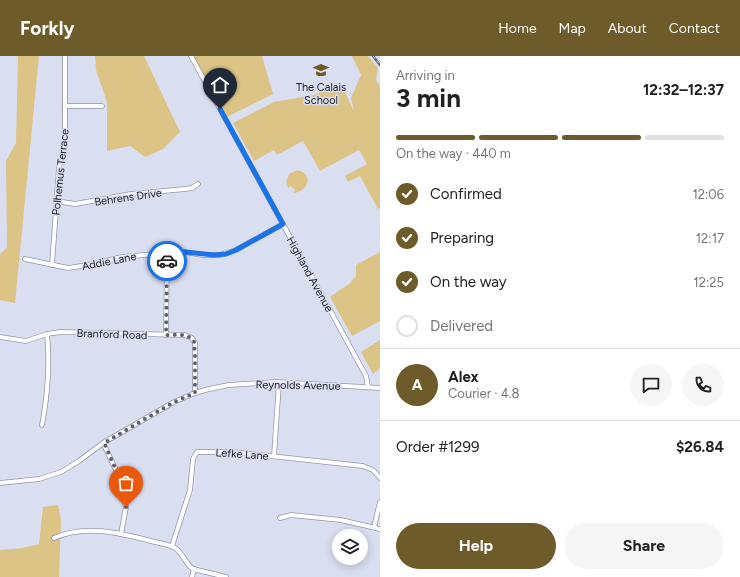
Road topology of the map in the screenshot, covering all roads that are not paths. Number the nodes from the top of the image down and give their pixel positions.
1 (65, 56) edge
2 (191, 56) edge
3 (65, 106) junction
4 (102, 106) dead end
5 (198, 184) dead end
6 (56, 201) junction
7 (283, 224) junction
8 (167, 253) junction
9 (25, 258) dead end
10 (52, 265) junction
11 (48, 334) junction
12 (166, 335) junction
13 (0, 336) edge
14 (279, 382) junction
15 (368, 387) junction
16 (380, 388) edge
17 (195, 393) junction
18 (42, 425) dead end
19 (104, 443) junction
20 (274, 456) junction
21 (380, 478) edge
22 (0, 483) edge
23 (380, 502) edge
24 (280, 518) dead end
25 (374, 527) junction
26 (380, 529) edge
27 (121, 534) junction
28 (54, 538) dead end
29 (172, 546) junction
30 (194, 569) junction
31 (192, 577) edge
32 (226, 577) edge

1 - 3 street, Polhemus Terrace
2 - 7 street, Highland Avenue
3 - 4 street
3 - 6 street, Polhemus Terrace
5 - 6 street, Behrens Drive
6 - 10 street, Polhemus Terrace
7 - 8 street, Addie Lane
7 - 15 street, Highland Avenue
8 - 10 street, Addie Lane
8 - 12 street
9 - 10 street, Addie Lane
11 - 12 street, Branford Road
11 - 13 street, Branford Road
11 - 18 street
12 - 17 street, Branford Road
14 - 15 street, Reynolds Avenue
14 - 17 street, Reynolds Avenue
14 - 20 street
15 - 16 street, Reynolds Avenue
17 - 19 street, Reynolds Avenue
19 - 22 street, Reynolds Avenue
19 - 27 street
20 - 21 street, Lefke Lane
20 - 29 street, Lefke Lane
23 - 25 street
24 - 25 street
25 - 26 street
27 - 28 street
27 - 29 street
29 - 30 street
30 - 31 street
30 - 32 street

